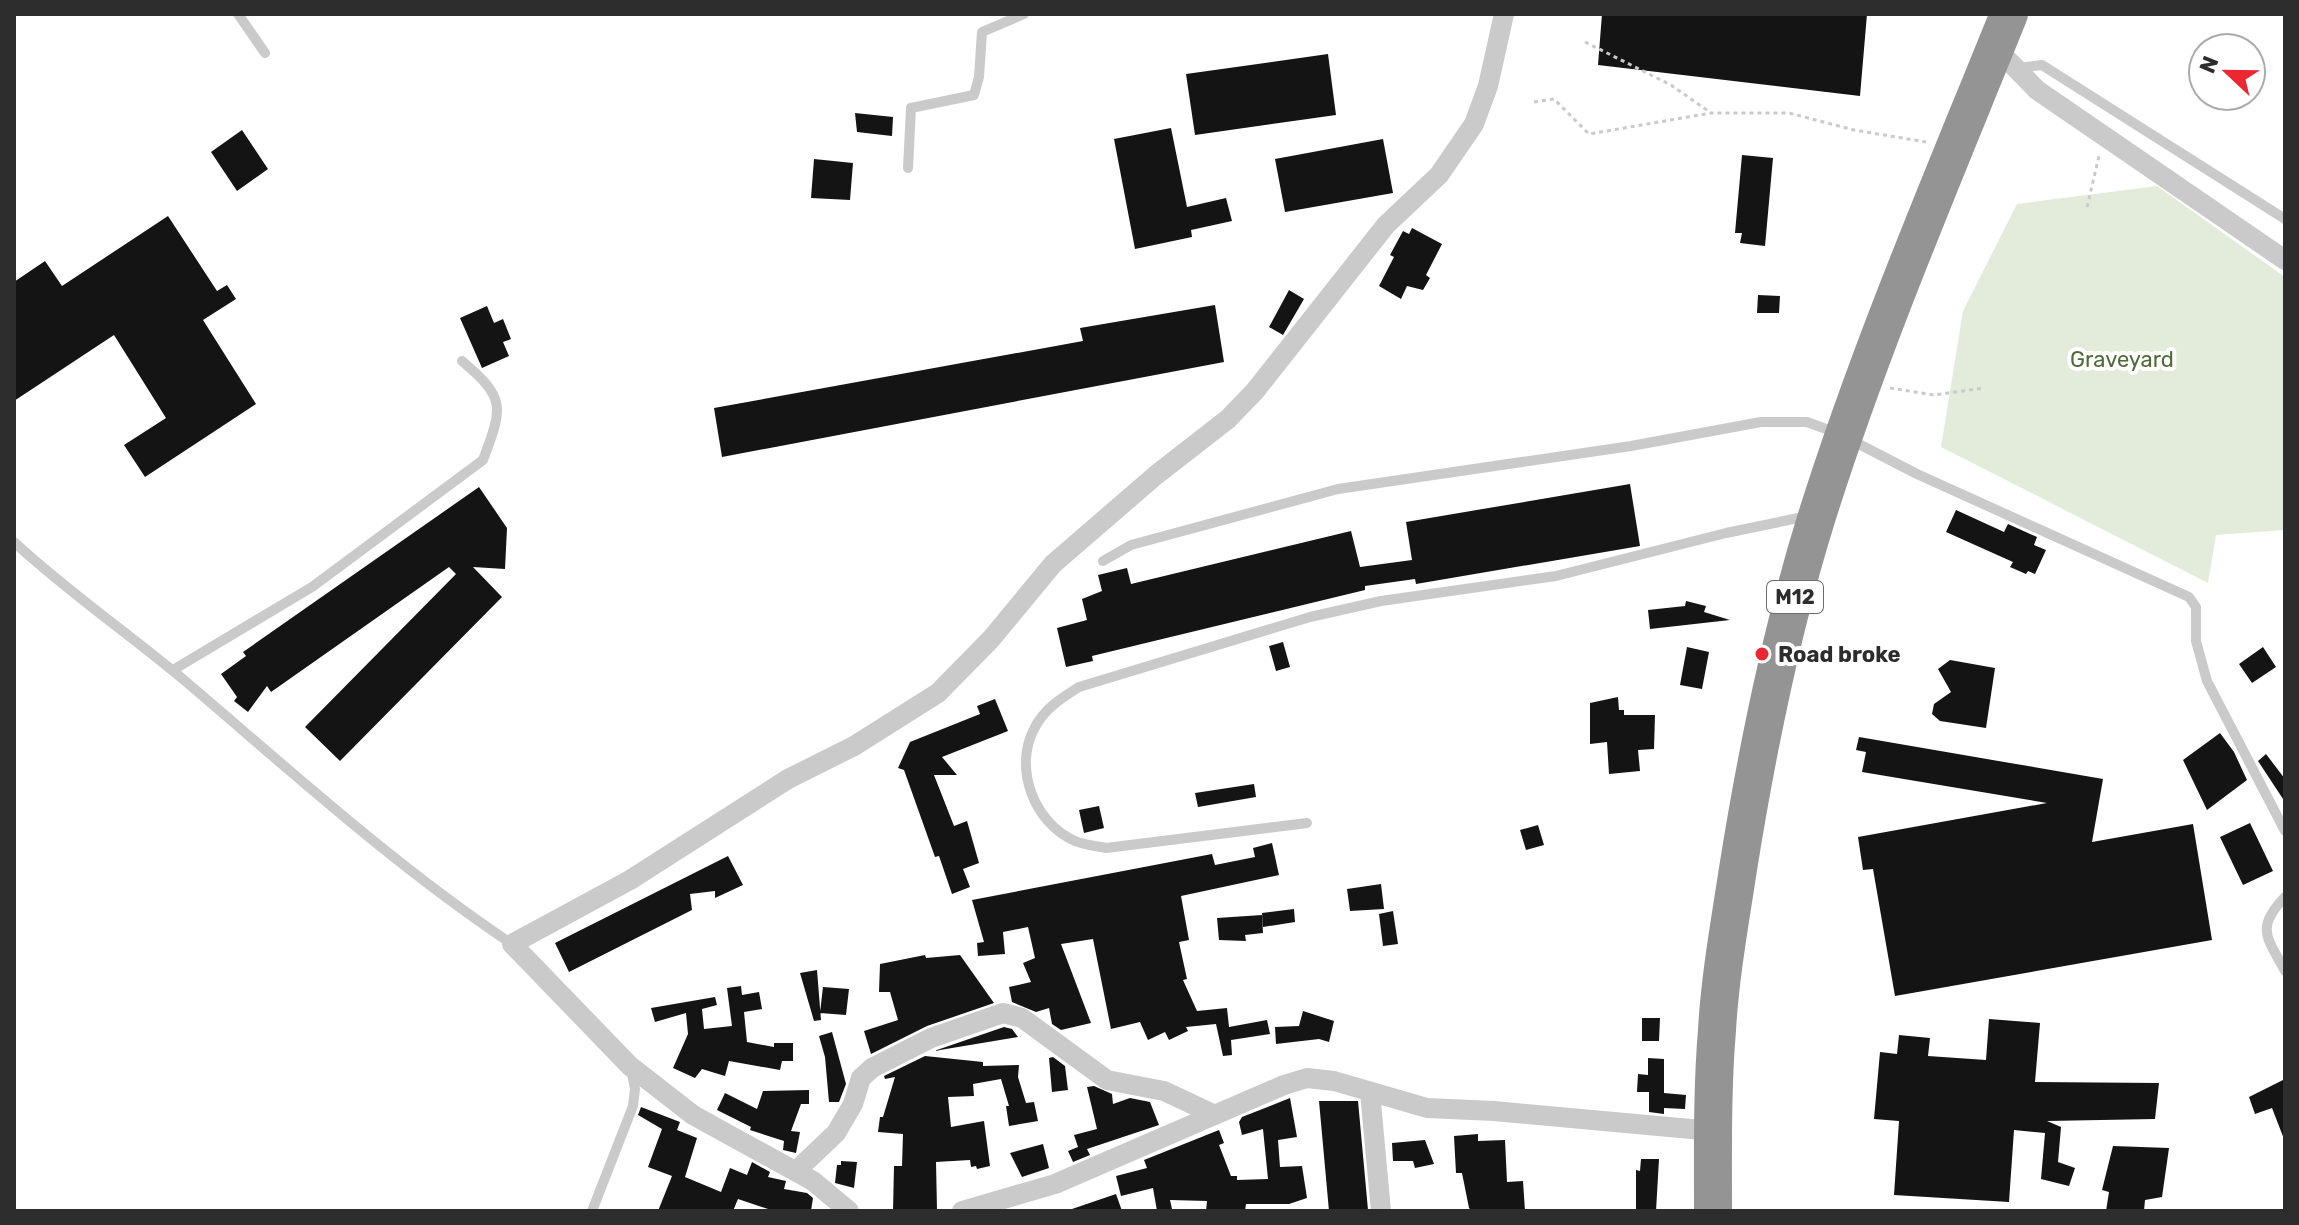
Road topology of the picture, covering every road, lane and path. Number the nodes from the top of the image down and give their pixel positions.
1 (238, 14) edge
2 (1024, 14) edge
3 (1504, 14) edge
4 (1585, 42) dead end
5 (2007, 43) edge
6 (265, 53) dead end
7 (1534, 102) dead end
8 (1711, 113) junction
9 (2097, 132) junction
10 (1953, 148) junction
11 (908, 168) dead end
12 (2087, 207) dead end
13 (2285, 219) edge
14 (2285, 260) edge
15 (462, 361) dead end
16 (1863, 384) junction
17 (1984, 388) dead end
18 (1844, 436) junction
19 (1818, 514) junction
20 (14, 542) edge
21 (1103, 561) dead end
22 (173, 670) junction
23 (1307, 823) dead end
24 (2285, 831) edge
25 (2285, 897) edge
26 (512, 944) junction
27 (2285, 971) edge
28 (630, 1066) junction
29 (1370, 1092) junction
30 (1215, 1115) junction
31 (1713, 1131) junction
32 (796, 1171) junction
33 (592, 1211) edge
34 (849, 1211) edge
35 (962, 1211) edge
36 (1381, 1211) edge
37 (1713, 1211) edge

1 - 6 lane
2 - 11 lane
3 - 26 street
4 - 8 path
5 - 9 street
5 - 10 highway, M12
5 - 13 lane
7 - 8 path
8 - 10 path
9 - 12 path
9 - 14 street
10 - 16 highway, M12
15 - 22 lane
16 - 17 path
16 - 18 highway, M12
18 - 19 highway, M12
18 - 21 lane
18 - 24 lane
19 - 23 lane
19 - 31 highway, M12
20 - 22 lane
22 - 26 lane
25 - 27 lane
26 - 28 street
28 - 32 street
28 - 33 lane
29 - 30 street
29 - 31 street
29 - 36 street
30 - 32 street
30 - 35 street
31 - 37 highway, M12
32 - 34 street

